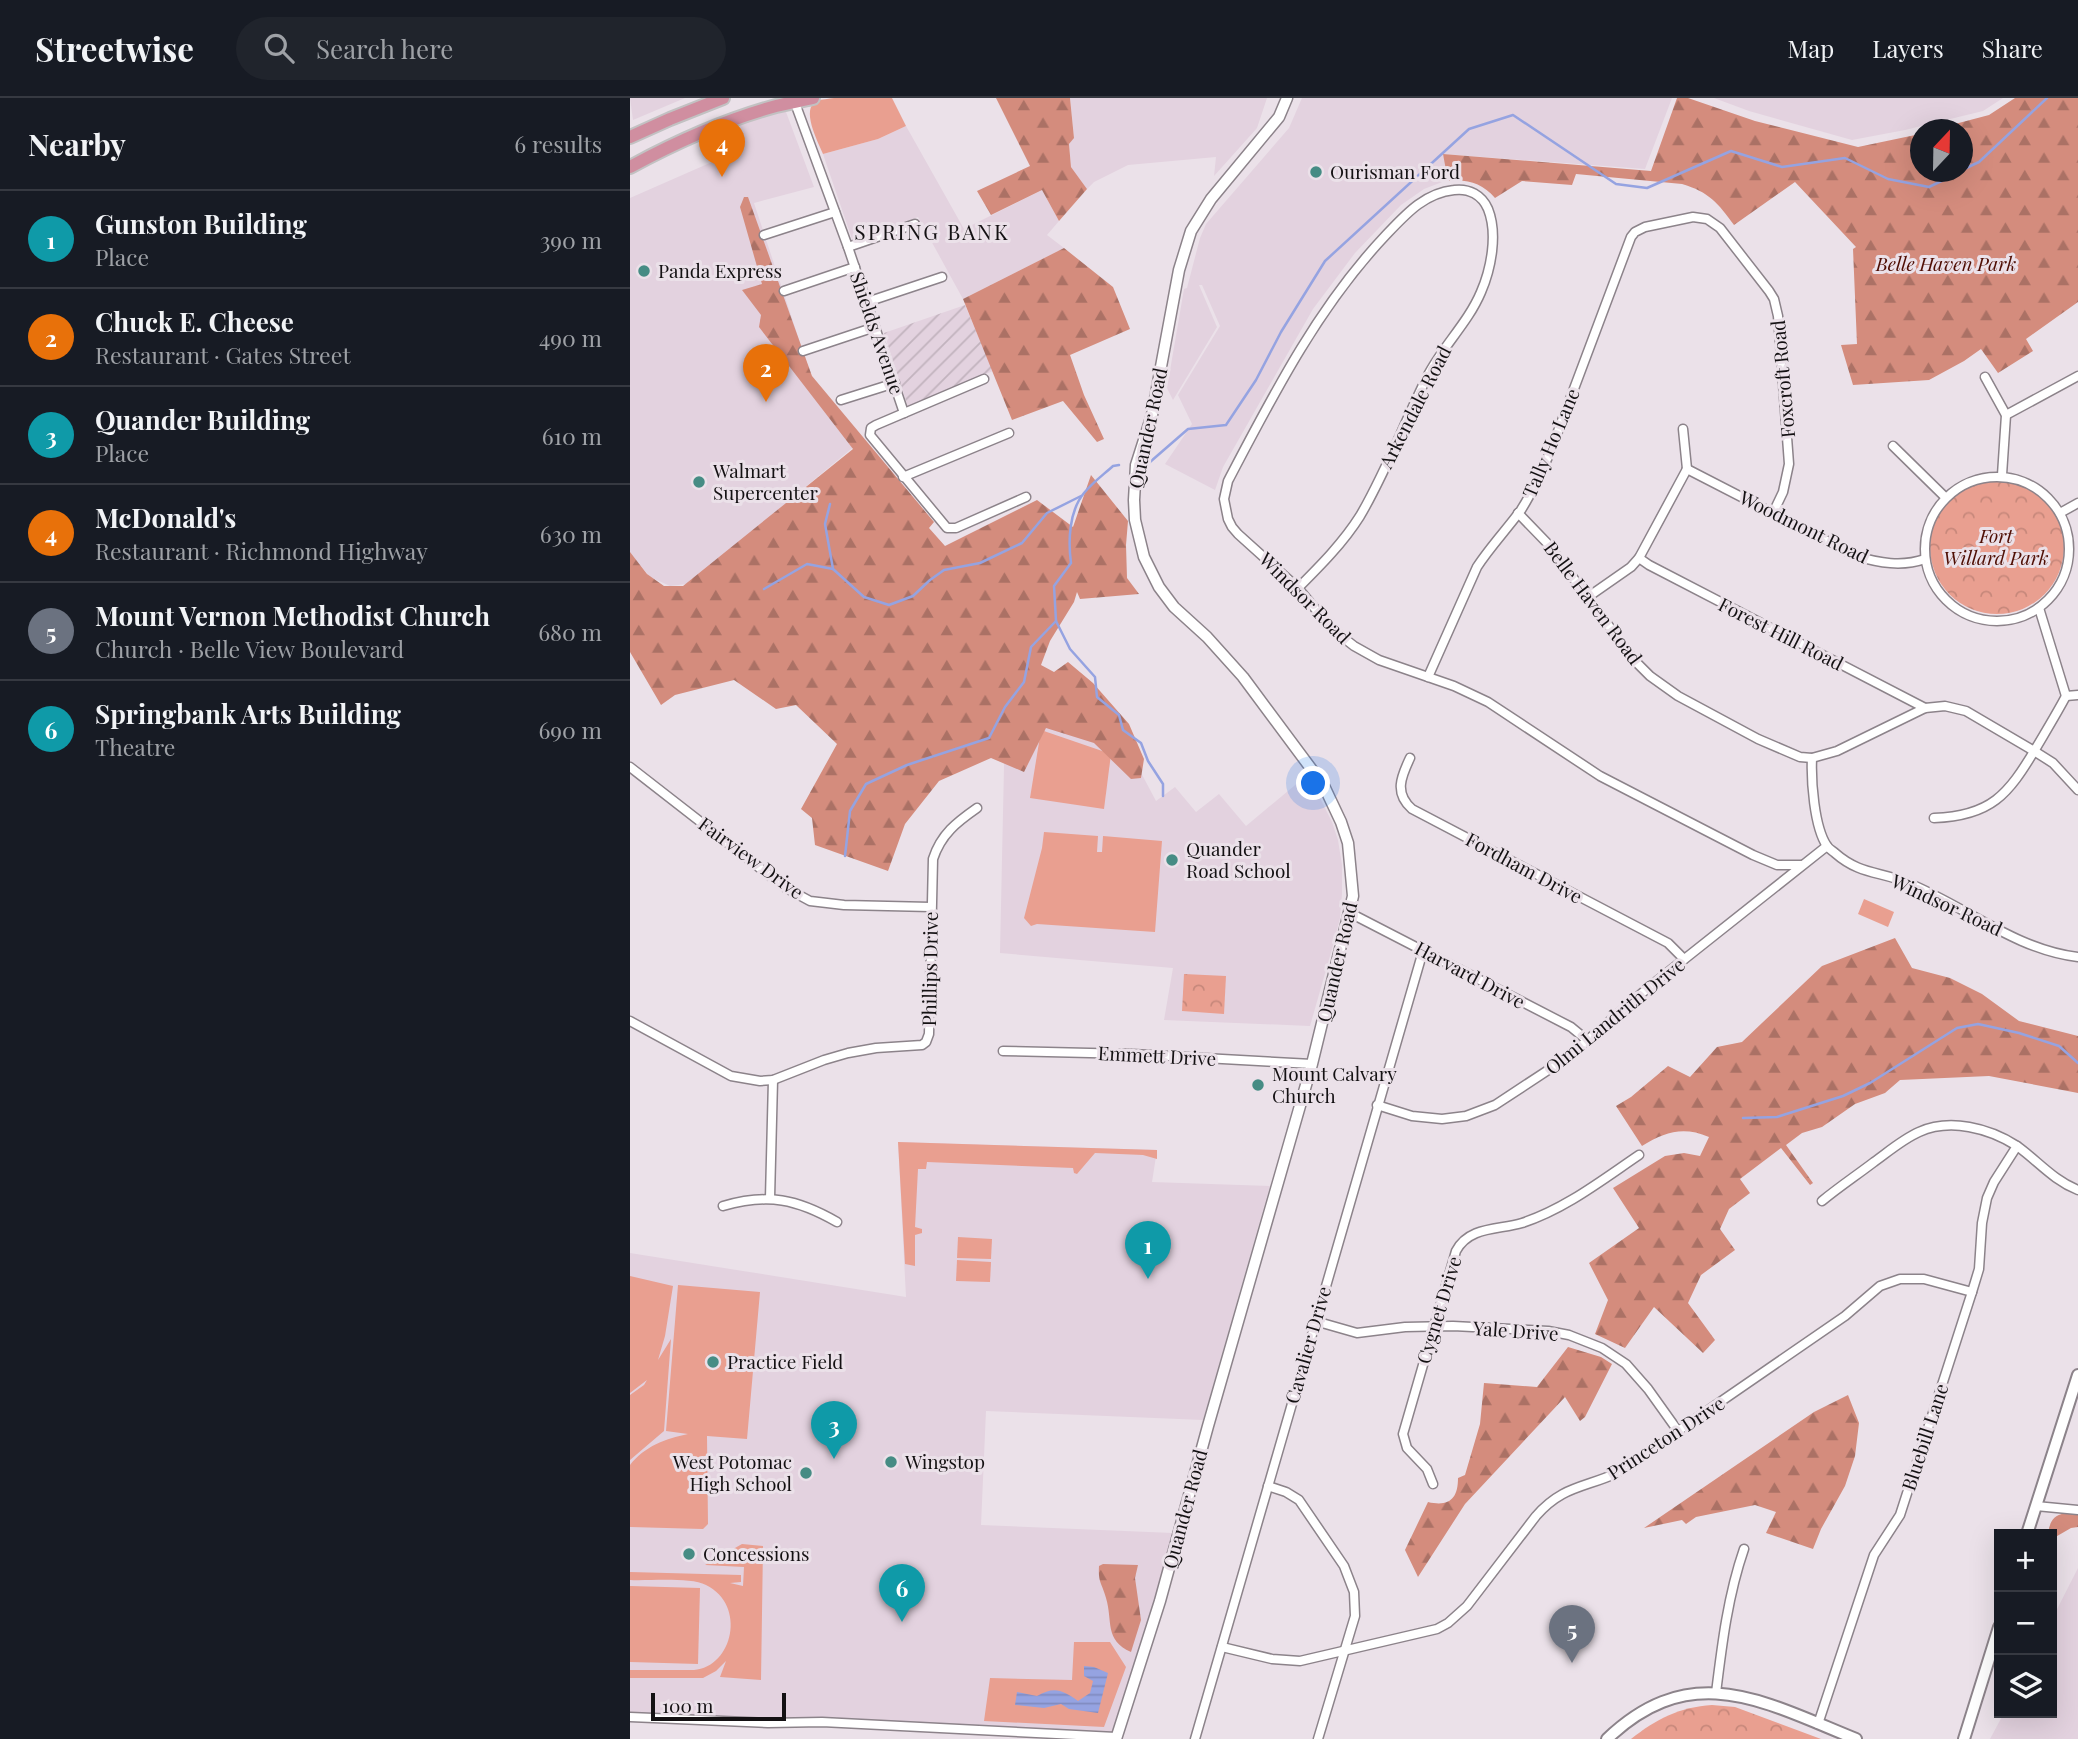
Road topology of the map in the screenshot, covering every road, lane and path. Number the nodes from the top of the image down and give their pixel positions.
1 (723, 98) edge
2 (813, 98) edge
3 (1287, 98) edge
4 (795, 103) junction
5 (630, 137) edge
6 (630, 167) edge
7 (1488, 209) joint
8 (835, 212) junction
9 (1672, 222) joint
10 (915, 224) dead end
11 (764, 235) dead end
12 (848, 247) junction
13 (855, 267) junction
14 (942, 277) dead end
15 (784, 291) dead end
16 (867, 302) junction
17 (875, 327) junction
18 (803, 351) dead end
19 (2078, 376) edge
20 (1985, 377) dead end
21 (984, 379) dead end
22 (895, 383) junction
23 (841, 401) dead end
24 (904, 413) junction
25 (2006, 415) junction
26 (1683, 429) dead end
27 (1009, 433) dead end
28 (1893, 446) dead end
29 (1687, 468) junction
30 (2002, 475) junction
31 (903, 477) junction
32 (1026, 497) dead end
33 (1945, 497) junction
34 (2078, 503) edge
35 (1518, 513) junction
36 (1773, 513) junction
37 (2060, 513) junction
38 (1639, 558) junction
39 (1925, 559) junction
40 (1298, 588) junction
41 (1588, 597) junction
42 (2039, 608) junction
43 (1428, 677) junction
44 (2078, 695) edge
45 (2066, 696) junction
46 (1925, 708) junction
47 (2034, 751) junction
48 (1410, 758) dead end
49 (1812, 758) junction
50 (630, 767) edge
51 (2078, 790) edge
52 (978, 808) dead end
53 (1934, 818) dead end
54 (1827, 846) junction
55 (1801, 865) junction
56 (931, 907) junction
57 (1350, 913) junction
58 (1423, 951) junction
59 (2078, 957) edge
60 (1684, 959) junction
61 (630, 1021) edge
62 (1588, 1041) junction
63 (1003, 1051) dead end
64 (1312, 1064) junction
65 (773, 1080) junction
66 (1377, 1105) junction
67 (2017, 1146) junction
68 (1639, 1155) dead end
69 (2078, 1190) edge
70 (770, 1198) junction
71 (1822, 1201) dead end
72 (723, 1206) dead end
73 (837, 1222) dead end
74 (1972, 1292) junction
75 (1315, 1321) junction
76 (1434, 1327) junction
77 (2078, 1375) edge
78 (1678, 1431) junction
79 (1433, 1484) dead end
80 (1268, 1486) junction
81 (2036, 1506) junction
82 (2078, 1510) edge
83 (2029, 1529) edge
84 (1744, 1549) dead end
85 (1994, 1643) edge
86 (1222, 1647) junction
87 (1345, 1651) junction
88 (1716, 1693) junction
89 (630, 1717) edge
90 (1818, 1724) junction
91 (1116, 1738) edge
92 (1195, 1739) edge
93 (1318, 1739) edge
94 (1607, 1739) edge
95 (1856, 1739) edge
96 (1964, 1739) edge

1 - 5 highway
2 - 4 highway
3 - 57 street, Quander Road
4 - 6 highway
4 - 8 street, Shields Avenue
7 - 40 street, Arkendale Road
7 - 40 street, Windsor Road
8 - 11 street
8 - 12 street, Shields Avenue
9 - 35 street, Tally Ho Lane
9 - 36 street, Foxcroft Road
10 - 12 street
12 - 13 street, Shields Avenue
13 - 15 street
13 - 16 street, Shields Avenue
14 - 16 street
16 - 17 street, Shields Avenue
17 - 18 street
17 - 22 street, Shields Avenue
19 - 25 street
20 - 25 street
21 - 24 street
22 - 23 street
22 - 24 street, Shields Avenue
24 - 31 street, Shields Avenue
25 - 30 street
26 - 29 street
27 - 31 street
28 - 33 street
29 - 36 street, Woodmont Road
29 - 38 street
30 - 33 street
30 - 37 street
31 - 32 street, Shields Avenue
33 - 39 street
34 - 37 street
35 - 41 street, Belle Haven Road
35 - 43 street, Tally Ho Lane
36 - 39 street, Woodmont Road
37 - 42 street
38 - 41 street
38 - 46 street, Forest Hill Road
39 - 42 street
40 - 43 street, Windsor Road
41 - 49 street, Belle Haven Road
42 - 45 street
43 - 55 street, Windsor Road
44 - 45 street
45 - 47 street
46 - 47 street
46 - 49 street
47 - 51 street
47 - 53 street
48 - 60 street, Fordham Drive
49 - 54 street
50 - 56 street, Fairview Drive
52 - 56 street, Phillips Drive
54 - 55 street, Olmi Landrith Drive
54 - 59 street, Windsor Road
55 - 60 street, Olmi Landrith Drive
56 - 65 street, Phillips Drive
57 - 58 street, Harvard Drive
57 - 64 street, Quander Road
58 - 62 street, Harvard Drive
58 - 66 street, Cavalier Drive
60 - 62 street, Olmi Landrith Drive
61 - 65 street, Phillips Drive
62 - 66 street, Olmi Landrith Drive
63 - 64 street, Emmett Drive
64 - 91 street, Quander Road
65 - 70 street
66 - 75 street, Cavalier Drive
67 - 69 street
67 - 71 street
67 - 74 street, Bluebill Lane
68 - 76 street, Cygnet Drive
70 - 72 street
70 - 73 street
74 - 78 street, Princeton Drive
74 - 90 street, Bluebill Lane
75 - 76 street, Yale Drive
75 - 80 street, Cavalier Drive
76 - 78 street, Yale Drive
76 - 79 street, Cygnet Drive
77 - 81 main road
78 - 87 street, Princeton Drive
80 - 86 street, Cavalier Drive
80 - 87 street
81 - 82 street
81 - 83 main road
84 - 88 street
85 - 96 main road
86 - 87 street, Princeton Drive
86 - 92 street, Cavalier Drive
87 - 93 street
88 - 90 main road
88 - 94 main road
89 - 91 street
90 - 95 main road

